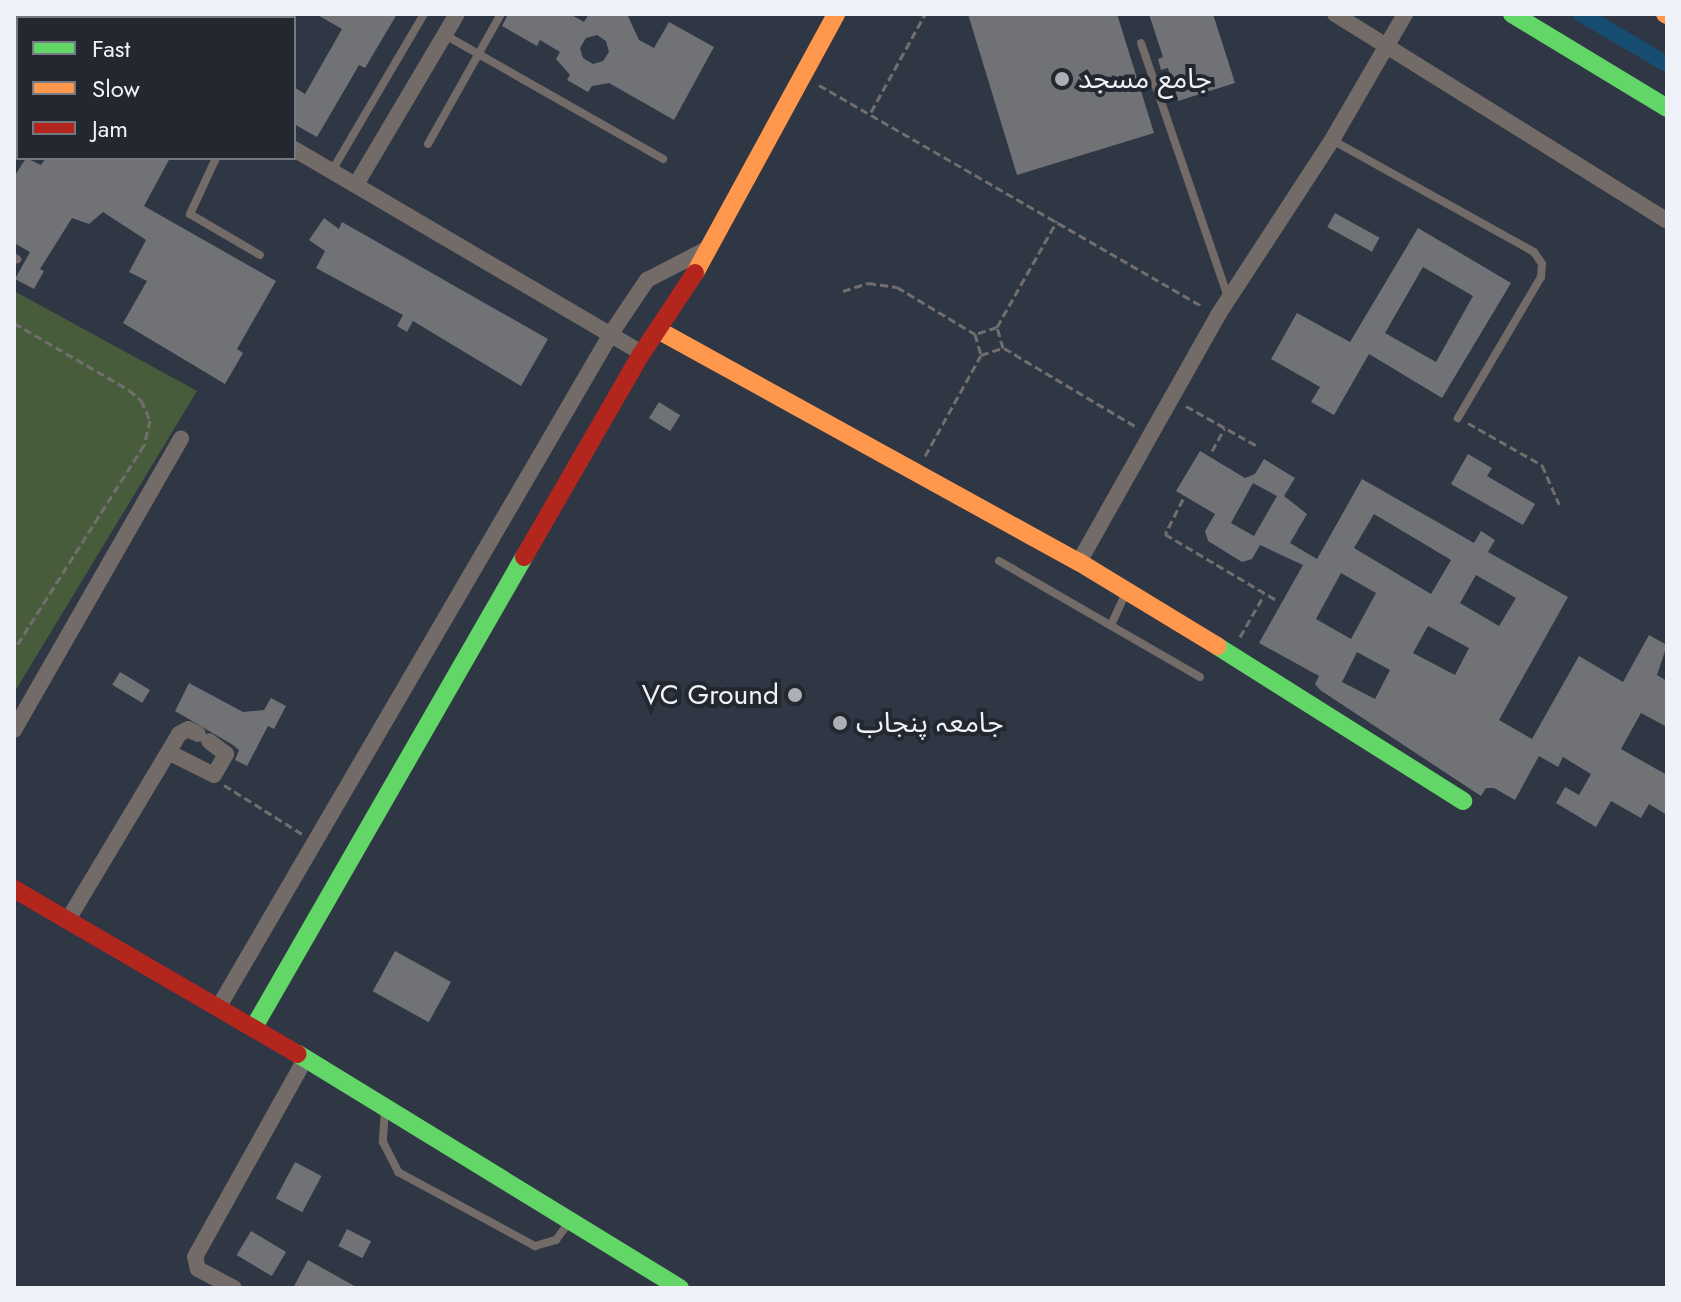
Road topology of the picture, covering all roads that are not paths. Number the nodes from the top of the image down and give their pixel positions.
1 (424, 14) edge
2 (457, 14) edge
3 (501, 14) edge
4 (836, 14) edge
5 (1335, 14) edge
6 (1405, 14) edge
7 (1512, 14) edge
8 (445, 35) junction
9 (1141, 43) dead end
10 (1386, 46) junction
11 (479, 53) junction
12 (1667, 108) edge
13 (1332, 140) junction
14 (428, 144) dead end
15 (296, 150) edge
16 (663, 159) dead end
17 (215, 160) edge
18 (333, 169) junction
19 (357, 183) junction
20 (1667, 221) edge
21 (712, 247) junction
22 (260, 255) dead end
23 (1228, 298) junction
24 (658, 330) junction
25 (612, 332) junction
26 (642, 353) junction
27 (1458, 418) road end
28 (181, 438) dead end
29 (999, 561) dead end
30 (1079, 562) junction
31 (1127, 591) junction
32 (1111, 625) junction
33 (1200, 677) dead end
34 (14, 730) edge
35 (170, 753) junction
36 (1463, 801) dead end
37 (14, 889) edge
38 (69, 918) junction
39 (218, 1008) junction
40 (254, 1027) junction
41 (305, 1059) junction
42 (385, 1110) junction
43 (569, 1221) junction
44 (234, 1288) edge
45 (680, 1288) edge

1 - 18 lane
2 - 8 street
3 - 11 lane
4 - 21 main road
5 - 10 street
6 - 10 street
7 - 12 main road
8 - 11 lane
8 - 19 street
9 - 23 lane
10 - 13 street
10 - 20 street
11 - 14 lane
11 - 16 lane
13 - 23 street
13 - 27 lane
15 - 18 street
17 - 22 lane
18 - 19 street
19 - 25 street
21 - 24 main road
21 - 25 street
23 - 30 street
24 - 26 main road
24 - 30 main road
25 - 26 street
25 - 39 street
26 - 40 main road
28 - 34 street
29 - 32 lane
30 - 31 main road
31 - 32 lane
31 - 36 main road
32 - 33 lane
35 - 35 street
35 - 38 street
37 - 38 main road
38 - 39 main road
39 - 40 main road
40 - 41 main road
41 - 42 main road
41 - 44 street
42 - 43 main road
42 - 43 lane
43 - 45 main road

